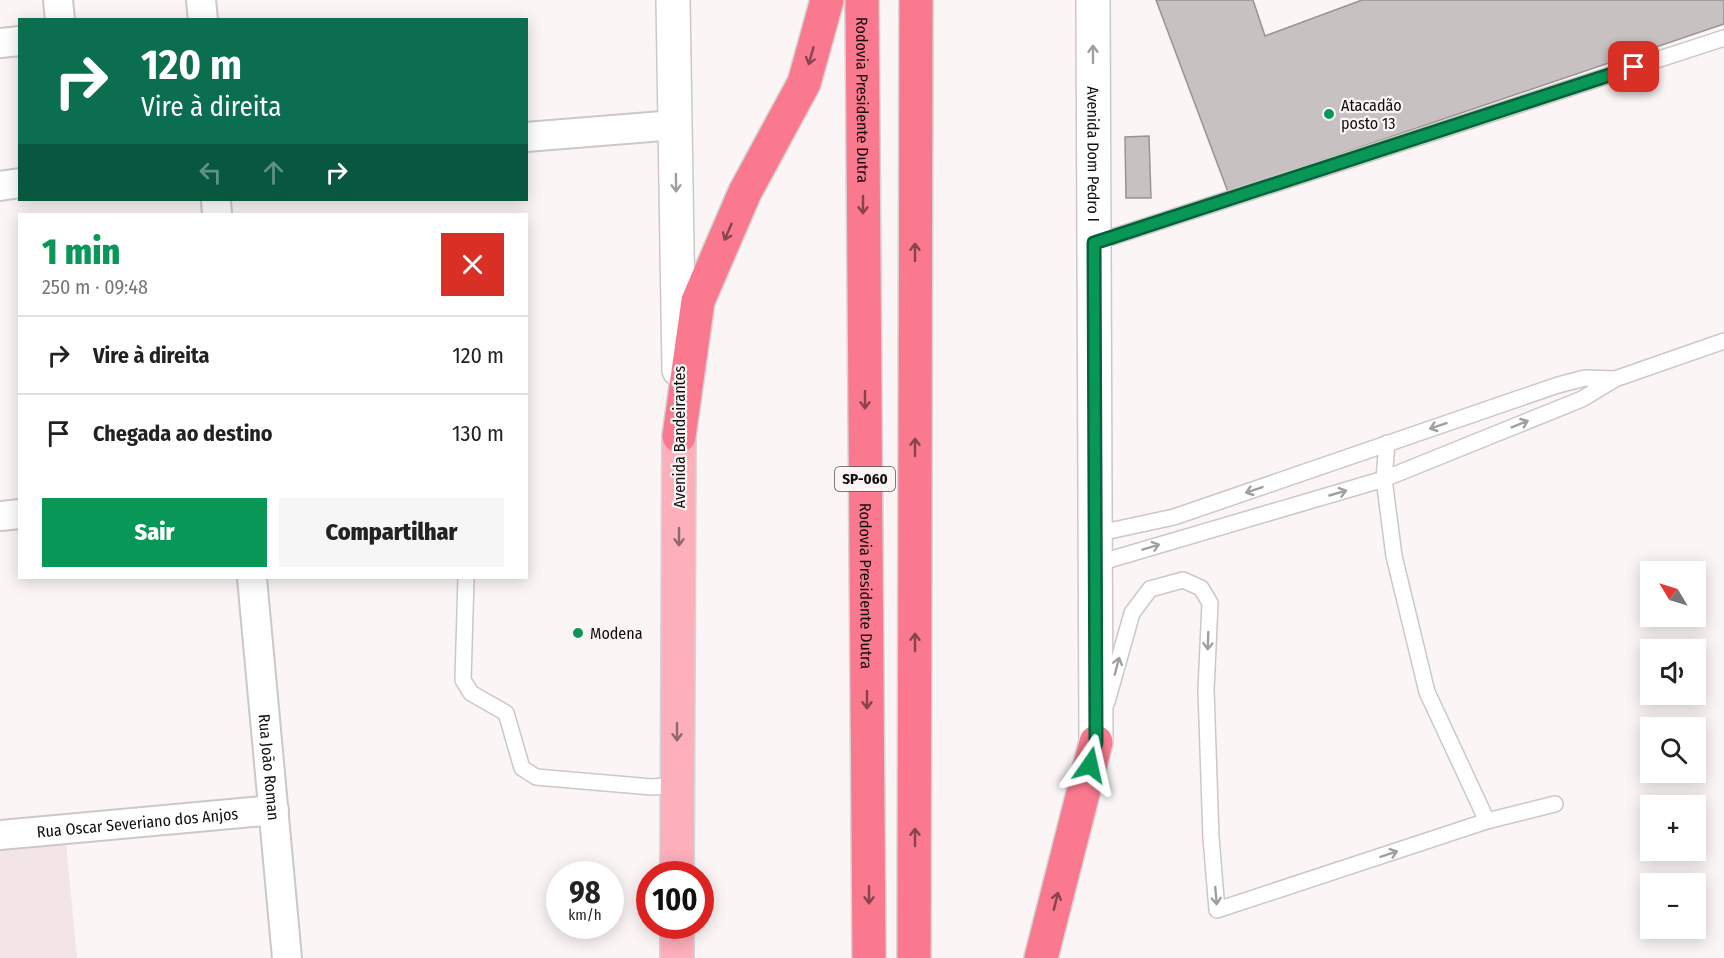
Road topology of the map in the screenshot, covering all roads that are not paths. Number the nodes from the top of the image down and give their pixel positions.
1 (58, 0) edge
2 (201, 0) edge
3 (673, 0) edge
4 (827, 0) edge
5 (862, 0) edge
6 (916, 0) edge
7 (1093, 0) edge
8 (60, 18) edge
9 (202, 18) edge
10 (1724, 38) edge
11 (18, 41) edge
12 (0, 43) edge
13 (675, 125) junction
14 (528, 137) edge
15 (18, 183) edge
16 (0, 186) edge
17 (1094, 243) junction
18 (1724, 341) edge
19 (1615, 379) junction
20 (680, 436) junction
21 (1387, 443) junction
22 (1384, 479) junction
23 (18, 514) edge
24 (0, 516) edge
25 (1095, 549) junction
26 (252, 579) edge
27 (466, 579) edge
28 (1096, 742) junction
29 (677, 785) junction
30 (1555, 804) dead end
31 (274, 810) junction
32 (1487, 821) junction
33 (0, 835) edge
34 (677, 861) edge
35 (677, 939) edge
36 (287, 958) edge
37 (677, 958) edge
38 (869, 958) edge
39 (914, 958) edge
40 (1041, 958) edge

1 - 8 street
2 - 9 street
3 - 13 main road, Avenida Bandeirantes
4 -> 20 highway
5 -> 38 highway, Rodovia Presidente Dutra / SP-060
39 -> 6 highway, SP-060
17 -> 7 main road, Avenida Dom Pedro I
10 - 17 lane
11 - 12 street
13 - 14 street
13 -> 20 main road, Avenida Bandeirantes
15 - 16 street
17 - 25 main road, Avenida Dom Pedro I
18 - 19 lane
19 -> 21 lane
22 -> 19 lane
20 -> 29 main road, Avenida Bandeirantes
21 - 22 lane
21 -> 25 lane
25 -> 22 lane
22 - 32 lane
23 - 24 street
25 - 28 main road, Avenida Dom Pedro I
26 - 31 street, Rua João Roman
27 - 29 lane
28 -> 32 lane
40 -> 28 highway
29 - 34 main road, Avenida Bandeirantes
30 - 32 lane
31 - 33 street, Rua Oscar Severiano dos Anjos
31 - 36 street, Rua João Roman
35 - 37 main road

